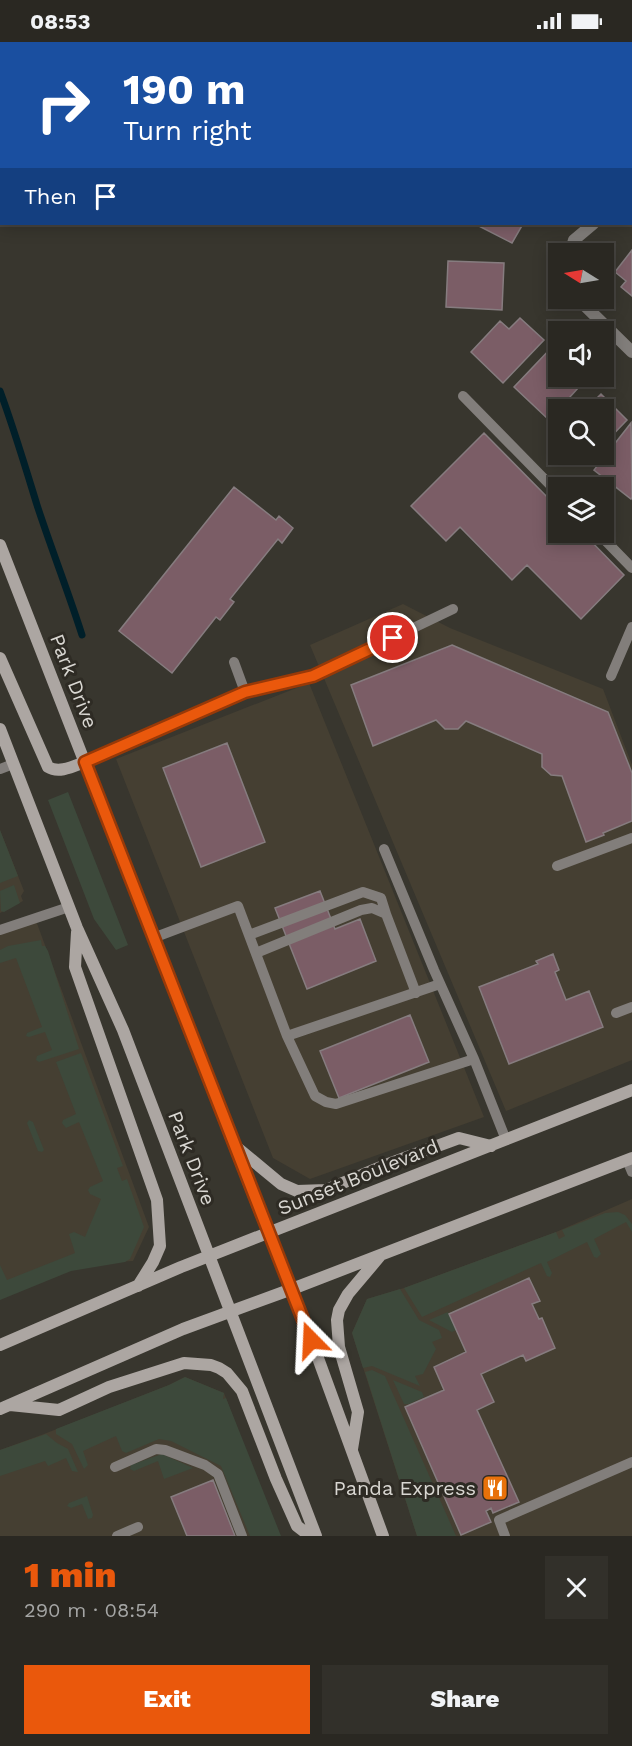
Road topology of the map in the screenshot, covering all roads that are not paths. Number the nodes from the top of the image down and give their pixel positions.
1 (592, 225) edge
2 (573, 243) edge
3 (588, 309) edge
4 (632, 352) edge
5 (463, 396) dead end
6 (548, 483) edge
7 (608, 543) edge
8 (0, 545) edge
9 (632, 568) edge
10 (453, 609) dead end
11 (632, 627) edge
12 (0, 658) edge
13 (234, 662) dead end
14 (611, 676) dead end
15 (245, 692) junction
16 (0, 729) edge
17 (85, 762) junction
18 (13, 764) junction
19 (0, 769) edge
20 (632, 838) edge
21 (384, 849) dead end
22 (557, 866) dead end
23 (69, 907) junction
24 (386, 914) junction
25 (77, 928) junction
26 (0, 930) edge
27 (249, 935) junction
28 (153, 938) junction
29 (256, 953) junction
30 (440, 984) junction
31 (416, 993) junction
32 (632, 1007) edge
33 (616, 1013) dead end
34 (287, 1036) junction
35 (474, 1059) junction
36 (632, 1090) edge
37 (506, 1140) junction
38 (234, 1144) junction
39 (491, 1146) junction
40 (630, 1163) edge
41 (269, 1234) junction
42 (381, 1255) junction
43 (209, 1257) junction
44 (138, 1286) junction
45 (292, 1289) junction
46 (230, 1311) junction
47 (0, 1345) edge
48 (4, 1407) edge
49 (352, 1450) junction
50 (632, 1462) edge
51 (115, 1467) dead end
52 (138, 1527) dead end
53 (117, 1536) edge
54 (242, 1536) edge
55 (310, 1536) edge
56 (316, 1536) edge
57 (383, 1536) edge
58 (506, 1536) edge

1 - 2 street
3 - 4 street
5 - 6 lane
7 - 9 lane
8 - 17 main road, Park Drive
10 - 15 lane
11 - 14 lane
12 - 17 main road
13 - 15 lane
15 - 17 lane
16 - 18 main road, Park Drive
17 - 28 main road, Park Drive
18 - 19 lane
18 - 23 main road, Park Drive
20 - 22 lane
21 - 30 lane
23 - 25 main road, Park Drive
23 - 26 lane
24 - 27 lane
24 - 29 lane
24 - 31 lane
25 - 43 main road, Park Drive
25 - 44 main road
27 - 28 lane
27 - 29 lane
28 - 38 main road, Park Drive
29 - 34 lane
30 - 31 lane
30 - 35 lane
31 - 34 lane
32 - 33 lane
34 - 35 lane
35 - 37 lane
36 - 37 main road, Sunset Boulevard
37 - 39 main road, Sunset Boulevard
38 - 39 main road
38 - 41 main road, Park Drive
39 - 41 main road, Sunset Boulevard
40 - 42 main road
41 - 43 main road, Sunset Boulevard
41 - 45 main road, Park Drive
42 - 45 main road
42 - 49 main road
43 - 44 main road, Sunset Boulevard
43 - 46 main road, Park Drive
44 - 47 main road, Sunset Boulevard
45 - 46 main road
45 - 49 main road, Park Drive
46 - 48 main road
46 - 56 main road, Park Drive
48 - 55 main road
49 - 57 main road, Park Drive
50 - 58 lane
51 - 54 lane
52 - 53 lane

